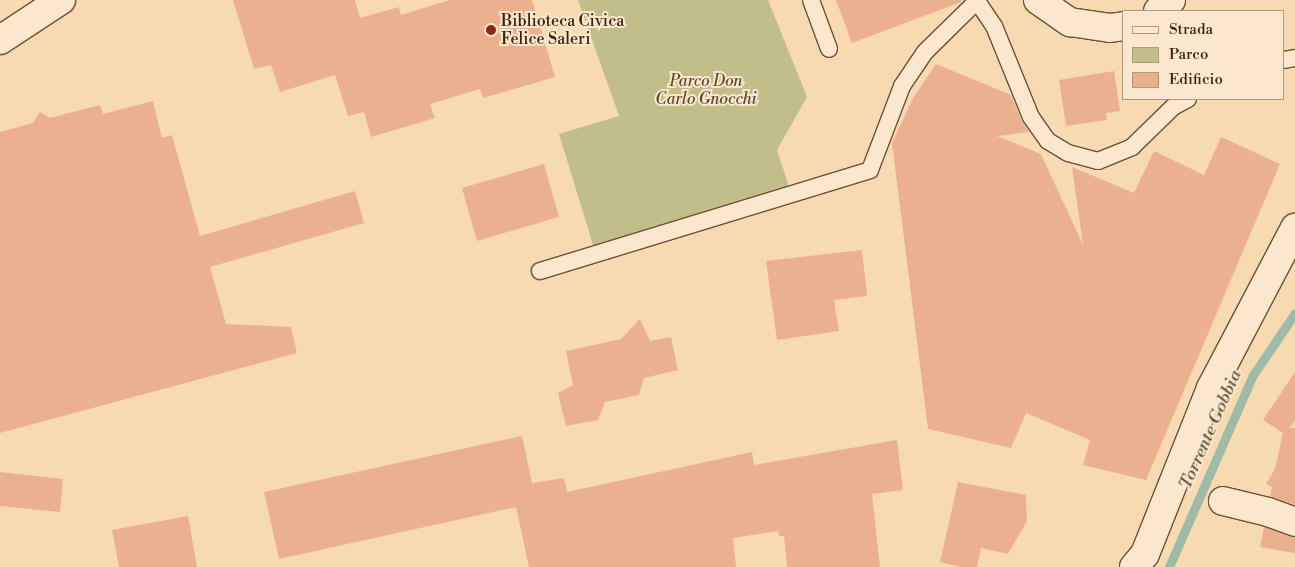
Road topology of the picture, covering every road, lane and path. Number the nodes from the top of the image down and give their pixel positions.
1 (61, 0) edge
2 (811, 0) edge
3 (1038, 0) edge
4 (1171, 0) edge
5 (978, 1) edge
6 (1159, 10) edge
7 (1122, 26) edge
8 (0, 40) edge
9 (830, 49) dead end
10 (1186, 100) edge
11 (1295, 228) edge
12 (540, 271) dead end
13 (1223, 500) dead end
14 (1295, 522) edge
15 (1134, 567) edge

1 - 8 street
2 - 9 lane
3 - 7 street
4 - 6 street
5 - 10 lane
5 - 12 lane
11 - 15 street
13 - 14 street

